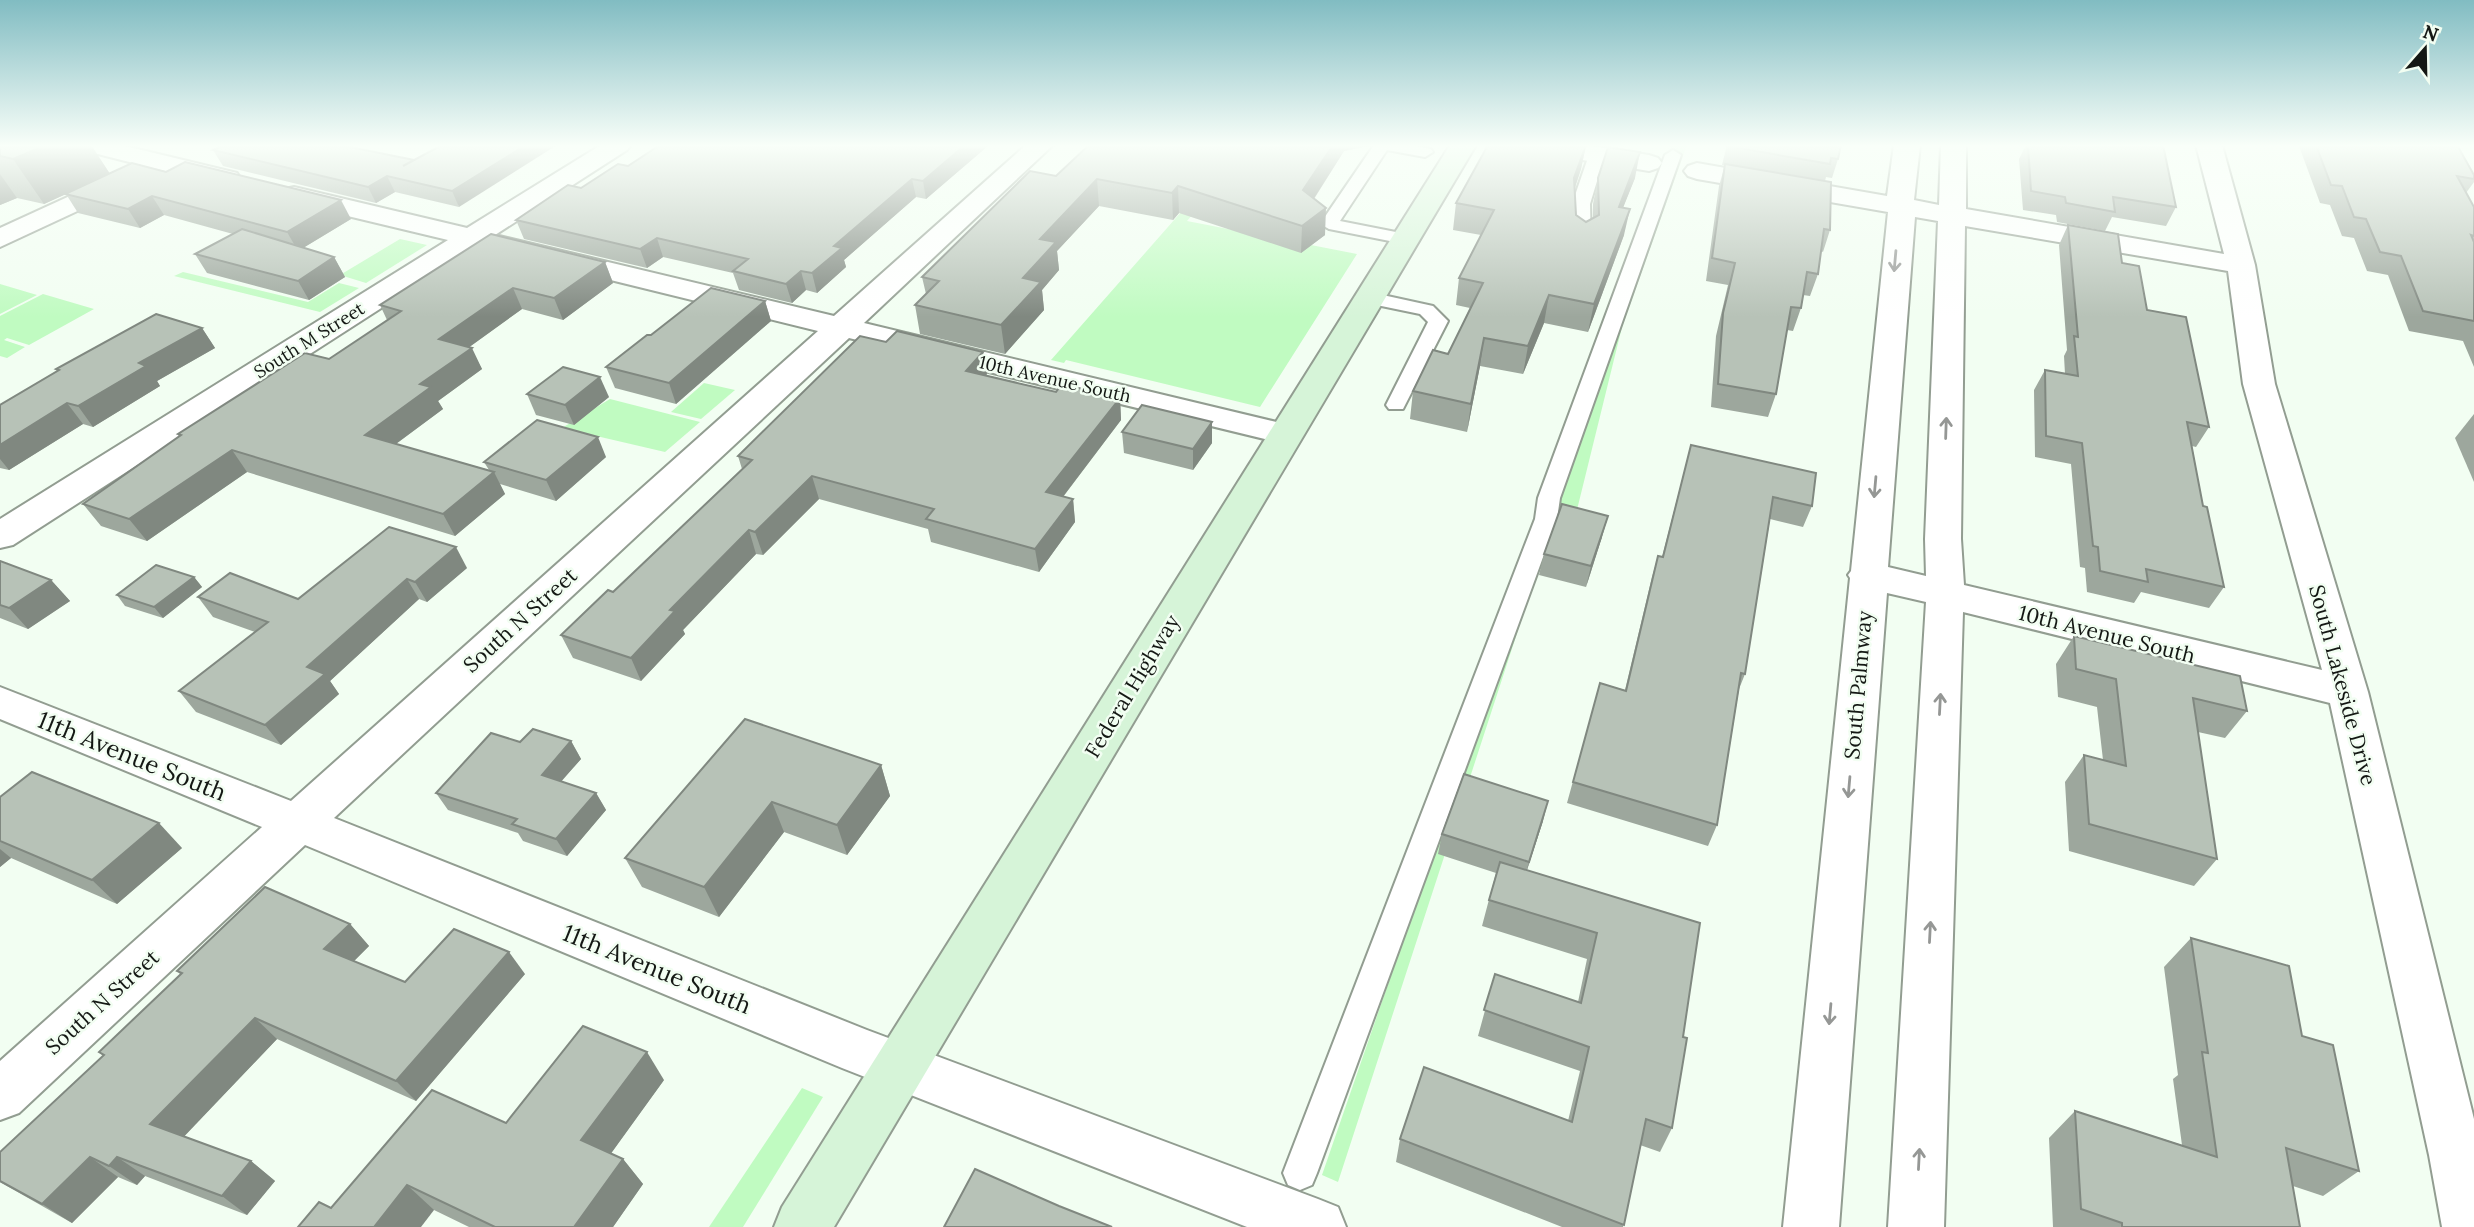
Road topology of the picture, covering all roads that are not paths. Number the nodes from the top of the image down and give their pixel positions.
1 (76, 202) edge
2 (324, 202) edge
3 (527, 202) edge
4 (978, 202) edge
5 (1344, 202) edge
6 (1421, 202) edge
7 (1582, 202) edge
8 (1651, 202) edge
9 (1875, 202) edge
10 (1901, 202) edge
11 (1952, 202) edge
12 (2224, 202) edge
13 (1902, 207) junction
14 (1952, 216) junction
15 (471, 238) junction
16 (0, 239) edge
17 (1405, 239) junction
18 (1582, 242) edge
19 (2241, 265) junction
20 (1369, 298) junction
21 (841, 327) junction
22 (1396, 405) dead end
23 (1285, 434) junction
24 (0, 536) edge
25 (1867, 575) junction
26 (1945, 594) junction
27 (2348, 692) junction
28 (0, 702) edge
29 (298, 823) junction
30 (899, 1066) junction
31 (0, 1095) edge
32 (1300, 1173) dead end
33 (802, 1227) edge
34 (1318, 1227) edge
35 (1811, 1227) edge
36 (1916, 1227) edge
37 (2470, 1227) edge

1 - 16 street
2 - 15 street, 10th Avenue South
3 - 15 street, South M Street
4 - 21 street, South N Street
5 - 17 lane
6 - 17 main road, Federal Highway
7 - 18 lane
8 - 32 lane
9 - 13 street
10 - 13 street, South Palmway
11 - 14 street
12 - 19 street, South Lakeside Drive
13 - 14 street
13 -> 25 street, South Palmway
14 - 19 street
26 -> 14 street
15 - 21 street, 10th Avenue South
15 - 24 street, South M Street
17 - 20 main road, Federal Highway
19 - 27 street, South Lakeside Drive
20 - 22 lane
20 - 23 main road, Federal Highway
21 - 23 street, 10th Avenue South
21 - 29 street, South N Street
23 - 30 main road, Federal Highway
25 - 26 street, 10th Avenue South
25 -> 35 street, South Palmway
26 - 27 street, 10th Avenue South
36 -> 26 street
27 - 37 street, South Lakeside Drive
28 - 29 street, 11th Avenue South
29 - 30 street, 11th Avenue South
29 - 31 street, South N Street
30 - 33 main road, Federal Highway
30 - 34 street, 11th Avenue South

